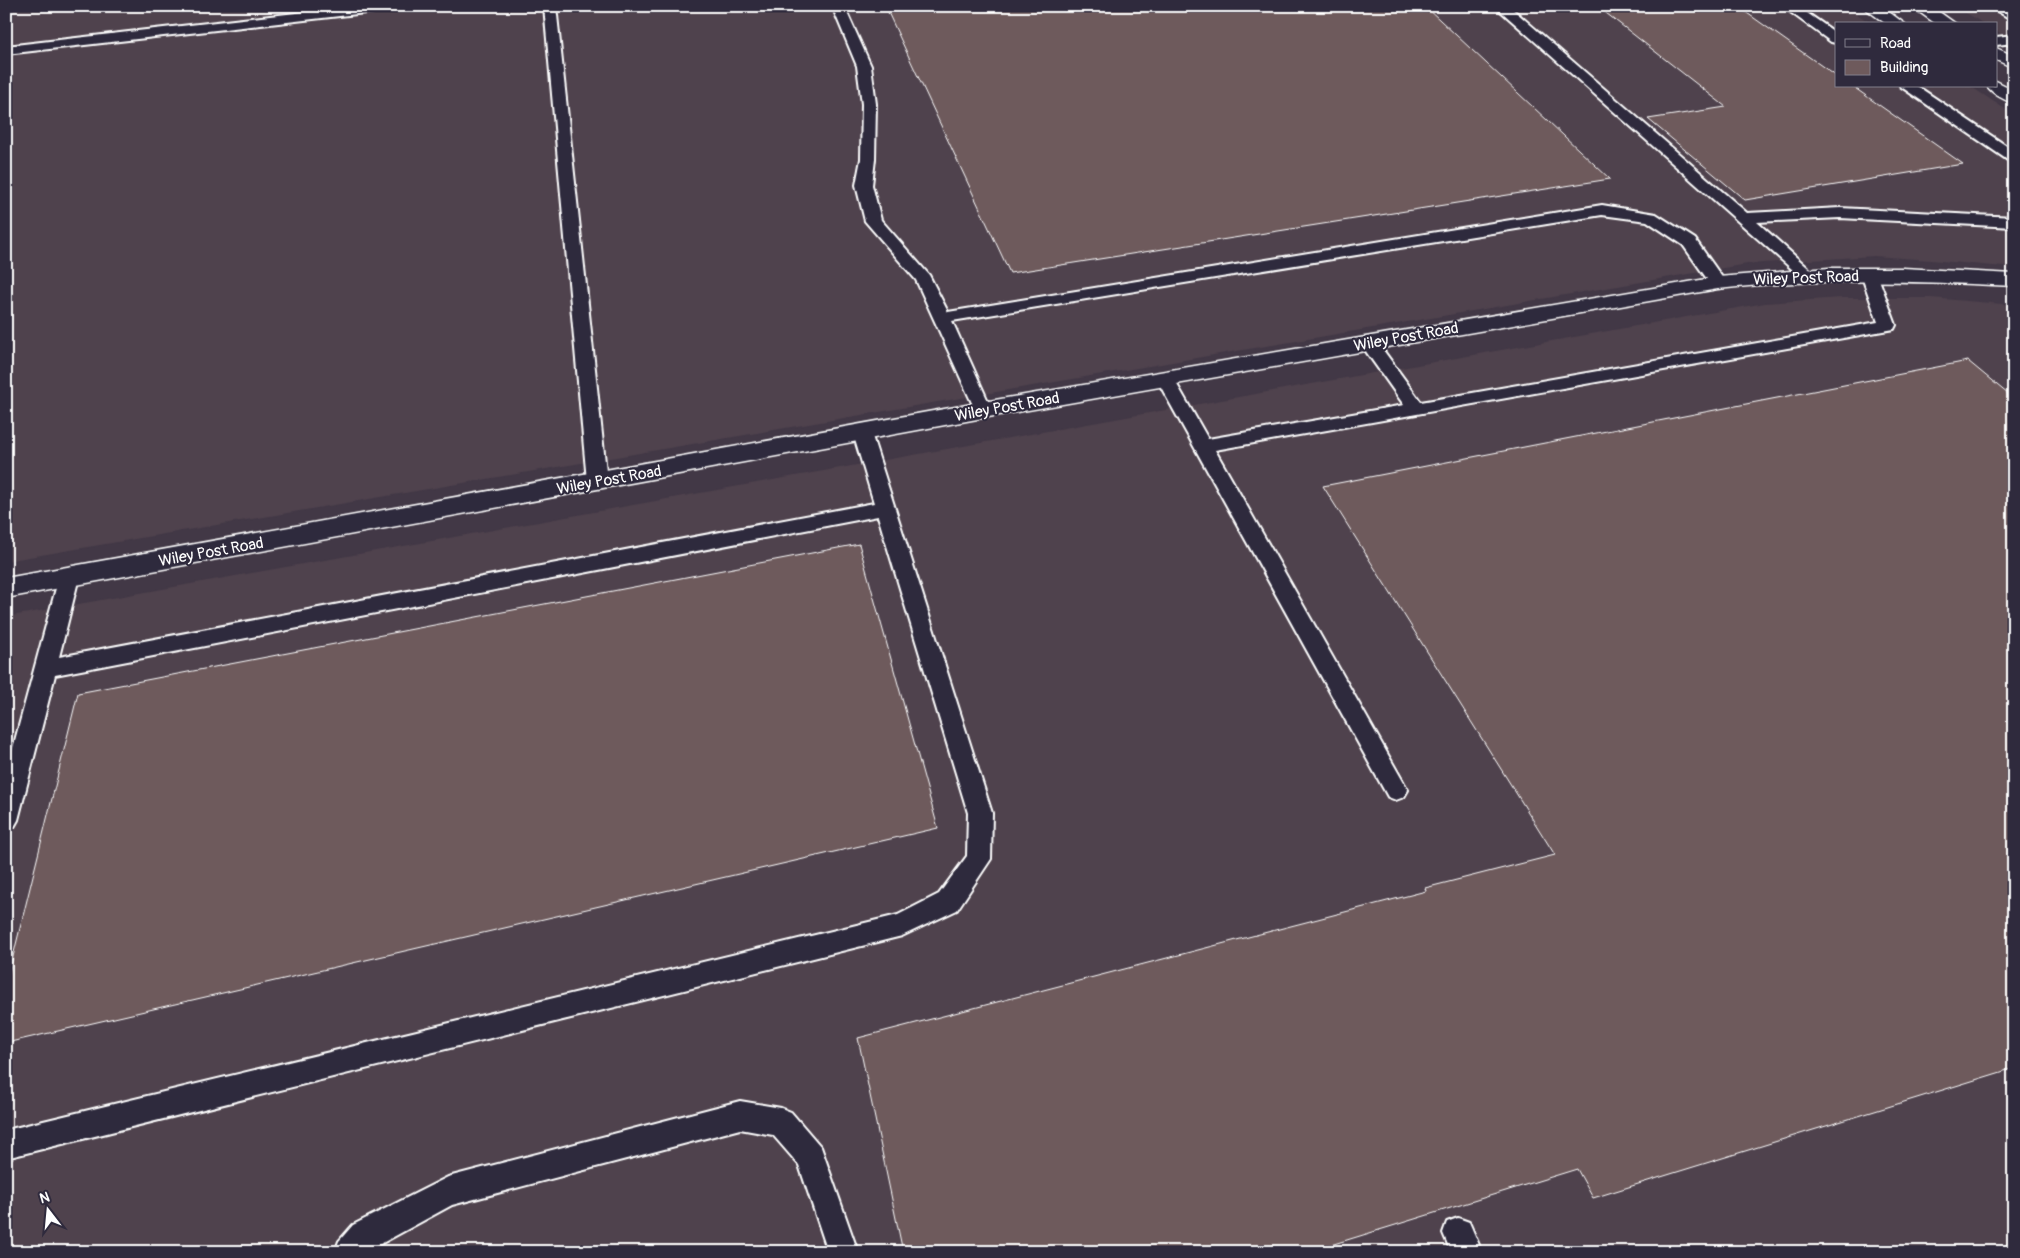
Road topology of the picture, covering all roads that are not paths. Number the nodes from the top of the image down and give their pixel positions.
1 (392, 6) edge
2 (550, 6) edge
3 (838, 6) edge
4 (1501, 6) edge
5 (1788, 6) edge
6 (1870, 6) edge
7 (1919, 6) edge
8 (1995, 6) edge
9 (2014, 17) edge
10 (1894, 22) edge
11 (1945, 22) edge
12 (1835, 38) edge
13 (2014, 39) edge
14 (1998, 42) edge
15 (6, 50) edge
16 (1998, 54) edge
17 (2014, 64) edge
18 (1998, 87) edge
19 (1910, 88) edge
20 (2014, 98) edge
21 (2014, 158) edge
22 (1745, 218) junction
23 (2014, 222) edge
24 (1869, 274) junction
25 (1808, 275) junction
26 (2014, 280) edge
27 (1718, 283) junction
28 (942, 318) junction
29 (1369, 343) junction
30 (1165, 378) junction
31 (1416, 408) junction
32 (982, 410) junction
33 (862, 433) junction
34 (1203, 446) junction
35 (597, 481) junction
36 (886, 508) junction
37 (69, 577) junction
38 (6, 588) edge
39 (45, 668) junction
40 (1396, 790) dead end
41 (6, 820) edge
42 (6, 1144) edge
43 (350, 1252) edge
44 (843, 1252) edge

1 - 15 lane
2 - 35 lane
3 - 28 lane
4 - 22 lane
5 - 12 lane
6 - 10 street
7 - 11 street
8 - 9 lane
13 - 14 lane
16 - 17 street
18 - 20 street
19 - 21 lane
22 - 23 lane
22 - 25 lane
24 - 25 street, Wiley Post Road
24 - 26 street, Wiley Post Road
24 - 31 lane
25 - 27 street, Wiley Post Road
27 - 28 lane
27 - 29 street, Wiley Post Road
28 - 32 lane
29 - 30 street, Wiley Post Road
29 - 31 lane
30 - 32 street, Wiley Post Road
30 - 34 lane
31 - 34 lane
32 - 33 street, Wiley Post Road
33 - 35 street, Wiley Post Road
33 - 36 lane
34 - 40 lane
35 - 37 street, Wiley Post Road
36 - 39 lane
36 - 42 lane
37 - 38 street, Wiley Post Road
37 - 39 lane
39 - 41 lane
43 - 44 lane

